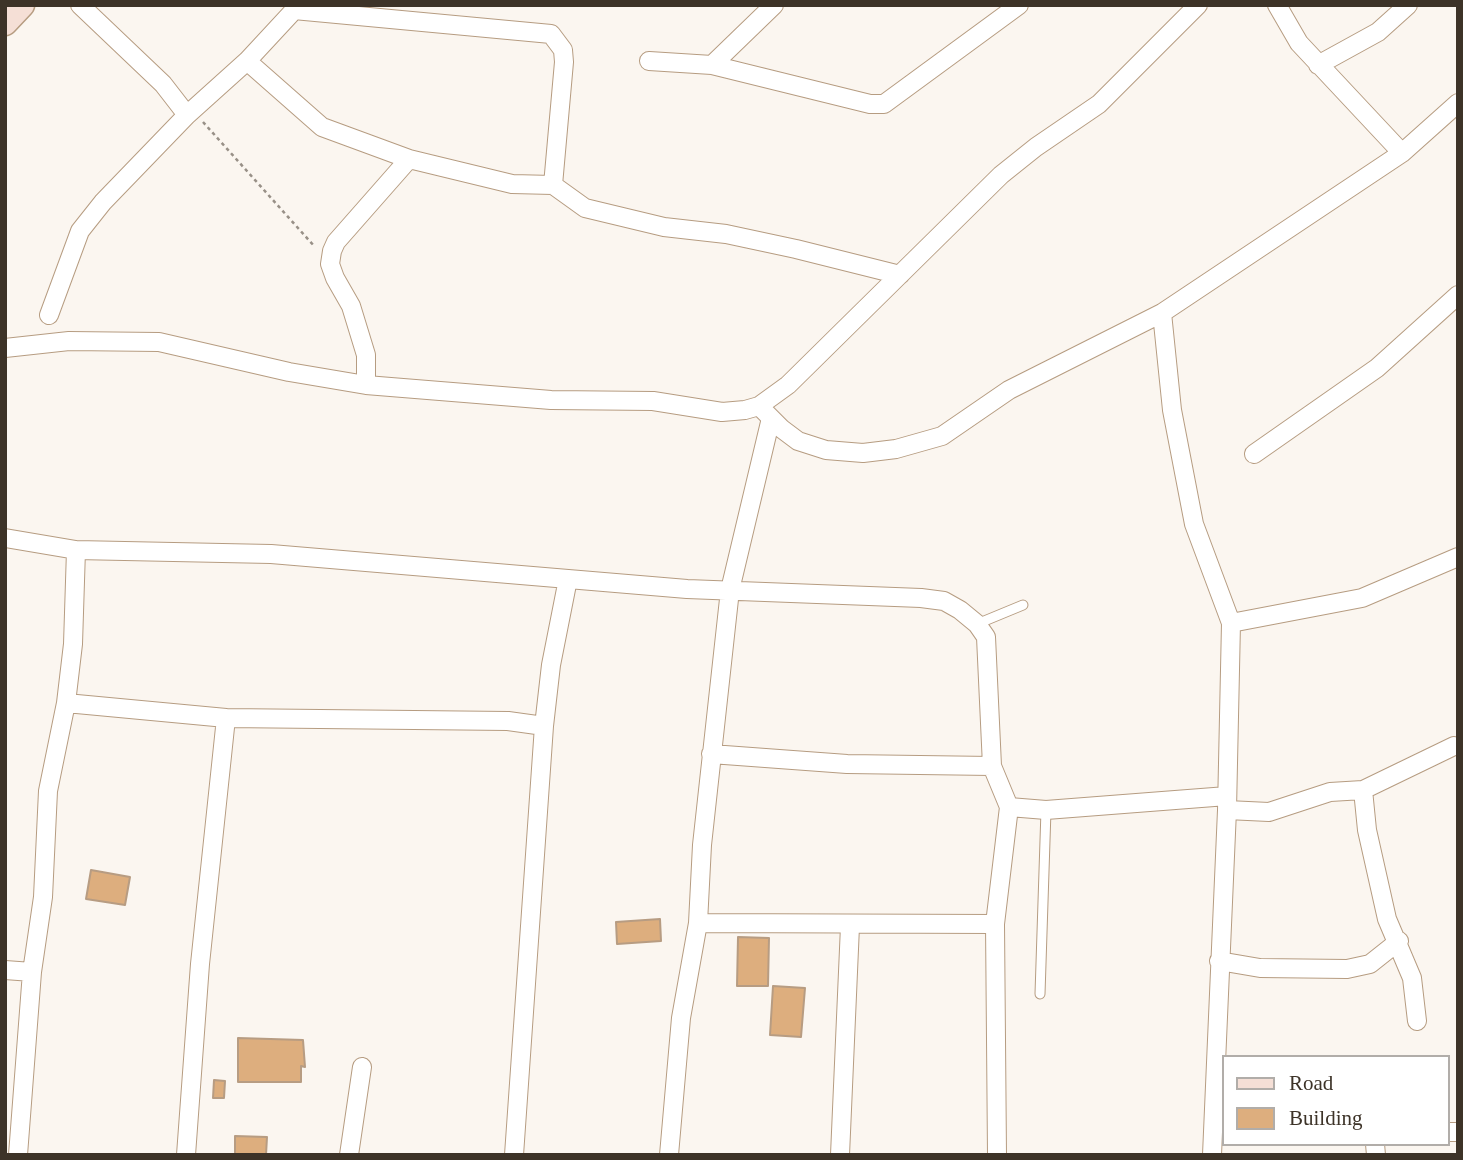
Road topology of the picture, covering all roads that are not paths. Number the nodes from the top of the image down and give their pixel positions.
1 (22, 5) edge
2 (80, 5) edge
3 (774, 5) edge
4 (1019, 5) edge
5 (1198, 5) edge
6 (1277, 5) edge
7 (1408, 5) edge
8 (296, 8) edge
9 (5, 23) edge
10 (247, 61) junction
11 (649, 61) dead end
12 (712, 65) junction
13 (1318, 65) junction
14 (1458, 103) edge
15 (191, 113) junction
16 (1402, 153) junction
17 (409, 159) junction
18 (553, 184) junction
19 (900, 275) junction
20 (1458, 295) edge
21 (1162, 313) junction
22 (50, 315) dead end
23 (5, 348) edge
24 (366, 385) junction
25 (765, 412) junction
26 (1254, 454) dead end
27 (5, 538) edge
28 (76, 551) junction
29 (1458, 556) edge
30 (569, 579) junction
31 (730, 590) junction
32 (1023, 605) dead end
33 (1231, 623) junction
34 (977, 624) junction
35 (66, 703) junction
36 (226, 718) junction
37 (544, 726) junction
38 (1454, 746) dead end
39 (711, 754) junction
40 (992, 766) junction
41 (1363, 790) junction
42 (1227, 803) junction
43 (1009, 807) junction
44 (1046, 810) junction
45 (698, 923) junction
46 (995, 924) junction
47 (850, 926) junction
48 (1399, 941) junction
49 (1219, 961) junction
50 (5, 970) edge
51 (33, 972) junction
52 (1040, 994) dead end
53 (1417, 1021) dead end
54 (362, 1067) dead end
55 (1218, 1123) edge
56 (18, 1155) edge
57 (186, 1155) edge
58 (349, 1155) edge
59 (514, 1155) edge
60 (669, 1155) edge
61 (840, 1155) edge
62 (997, 1155) edge
63 (1212, 1155) edge

1 - 9 street
2 - 15 street
3 - 12 street
4 - 12 street
5 - 19 street
6 - 13 street
7 - 13 street
8 - 10 street
8 - 18 street
10 - 15 street
10 - 17 street
11 - 12 street
13 - 16 street
14 - 16 street
15 - 22 street
16 - 21 street
17 - 18 street
17 - 24 street
18 - 19 street
19 - 25 street
20 - 26 street
21 - 25 street
21 - 33 street
23 - 24 street
24 - 25 street
25 - 31 street
27 - 28 street
28 - 30 street
28 - 35 street
29 - 33 street
30 - 31 street
30 - 37 street
31 - 34 street
31 - 39 street
32 - 34 lane
33 - 42 street
34 - 40 street
35 - 36 street
35 - 51 street
36 - 37 street
36 - 57 street
37 - 59 street
38 - 41 street
39 - 40 street
39 - 45 street
40 - 43 street
41 - 42 street
41 - 48 street
42 - 44 street
42 - 49 street
43 - 44 street
43 - 46 street
44 - 52 lane
45 - 47 street
45 - 60 street
46 - 47 street
46 - 62 street
47 - 61 street
48 - 49 street
48 - 53 street
49 - 55 street
50 - 51 street
51 - 56 street
54 - 58 street
55 - 63 street

